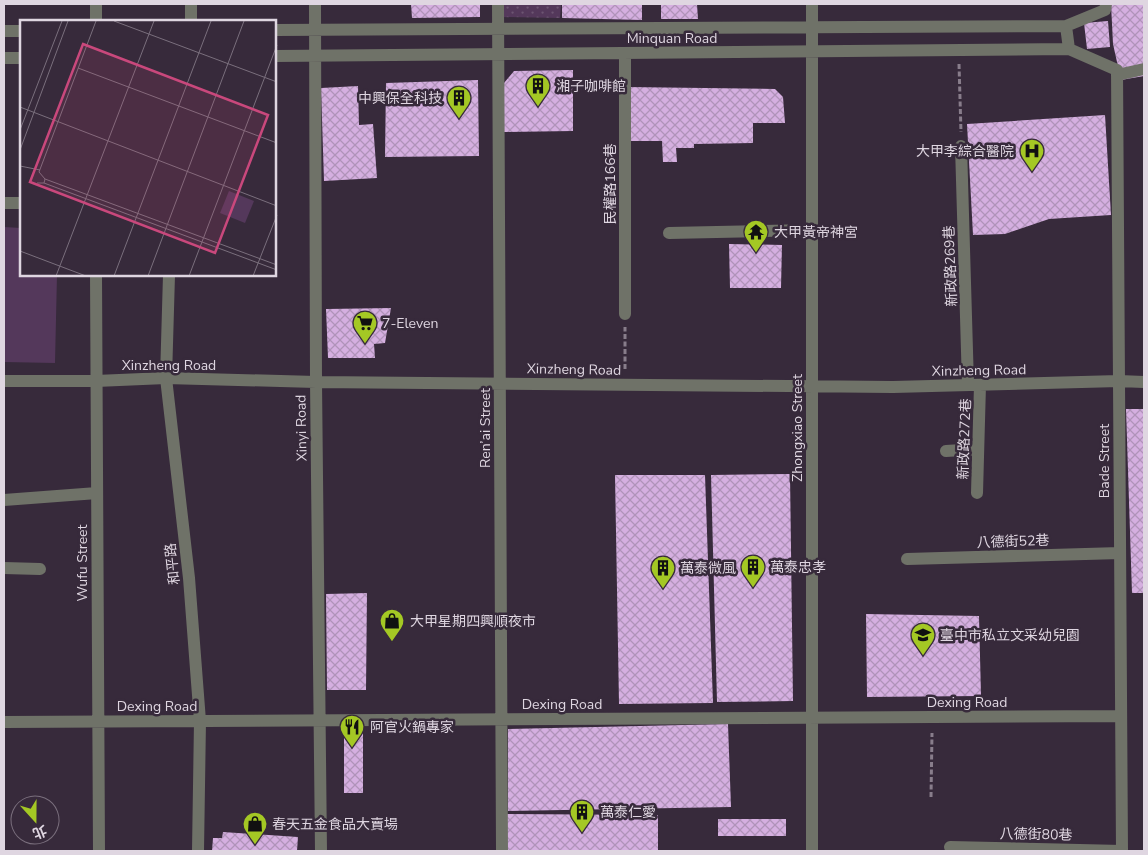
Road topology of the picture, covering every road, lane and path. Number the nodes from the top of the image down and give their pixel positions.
1 (96, 4) edge
2 (191, 4) edge
3 (315, 4) edge
4 (498, 4) edge
5 (812, 4) edge
6 (1105, 7) edge
7 (96, 20) edge
8 (191, 20) edge
9 (1066, 26) junction
10 (812, 27) junction
11 (498, 29) junction
12 (276, 30) edge
13 (315, 30) junction
14 (4, 31) edge
15 (20, 31) edge
16 (1069, 49) junction
17 (958, 50) junction
18 (812, 52) junction
19 (625, 53) junction
20 (498, 54) junction
21 (276, 56) edge
22 (315, 56) junction
23 (4, 58) edge
24 (20, 58) edge
25 (1144, 69) edge
26 (1117, 76) junction
27 (1144, 78) edge
28 (961, 146) joint
29 (4, 203) edge
30 (20, 203) edge
31 (812, 230) junction
32 (668, 233) dead end
33 (96, 276) edge
34 (169, 276) edge
35 (625, 314) joint
36 (166, 378) junction
37 (4, 381) edge
38 (96, 381) junction
39 (1119, 381) junction
40 (316, 382) junction
41 (1144, 382) edge
42 (500, 383) junction
43 (624, 385) junction
44 (974, 385) junction
45 (812, 387) junction
46 (978, 449) junction
47 (946, 451) dead end
48 (97, 493) junction
49 (977, 493) dead end
50 (4, 500) edge
51 (1120, 553) junction
52 (907, 559) dead end
53 (4, 568) edge
54 (40, 569) dead end
55 (1121, 716) junction
56 (932, 717) junction
57 (812, 718) junction
58 (320, 720) junction
59 (501, 720) junction
60 (200, 721) junction
61 (4, 722) edge
62 (98, 722) junction
63 (931, 797) dead end
64 (950, 847) dead end
65 (99, 851) edge
66 (198, 851) edge
67 (321, 851) edge
68 (502, 851) edge
69 (812, 851) edge
70 (1122, 851) edge

1 - 7 street
2 - 8 street
3 - 13 street, Xinyi Road
4 - 11 street, Ren’ai Street
5 - 10 street, Zhongxiao Street
6 - 9 street
9 - 10 street, Minquan Road
9 - 16 street
10 - 11 street, Minquan Road
10 - 18 street, Zhongxiao Street
11 - 13 street, Minquan Road
11 - 20 street, Ren’ai Street
12 - 13 street, Minquan Road
13 - 22 street, Xinyi Road
14 - 15 street
16 - 17 street, Minquan Road
16 - 26 street
17 - 18 street, Minquan Road
17 - 28 path
18 - 19 street, Minquan Road
18 - 31 street, Zhongxiao Street
19 - 20 street, Minquan Road
19 - 35 street, 民權路166巷
20 - 22 street, Minquan Road
20 - 42 street, Ren’ai Street
21 - 22 street, Minquan Road
22 - 40 street, Xinyi Road
23 - 24 street
25 - 26 street
26 - 27 street
26 - 39 street, Bade Street
28 - 44 street, 新政路269巷
29 - 30 street
31 - 32 street
31 - 45 street, Zhongxiao Street
33 - 38 street, Wufu Street
34 - 36 street, 和平路
35 - 43 path
36 - 38 street, Xinzheng Road
36 - 40 street, Xinzheng Road
36 - 60 street, 和平路
37 - 38 street, Xinzheng Road
38 - 48 street, Wufu Street
39 - 41 street, Xinzheng Road
39 - 44 street, Xinzheng Road
39 - 51 street, Bade Street
40 - 42 street, Xinzheng Road
40 - 58 street, Xinyi Road
42 - 43 street, Xinzheng Road
42 - 59 street, Ren’ai Street
43 - 45 street, Xinzheng Road
44 - 45 street, Xinzheng Road
44 - 46 street, 新政路272巷
45 - 57 street, Zhongxiao Street
46 - 47 street
46 - 49 street, 新政路272巷
48 - 50 street
48 - 62 street, Wufu Street
51 - 52 street, 八德街52巷
51 - 55 street, Bade Street
53 - 54 street
55 - 56 street, Dexing Road
55 - 70 street, Bade Street
56 - 57 street, Dexing Road
56 - 63 path
57 - 59 street, Dexing Road
57 - 69 street, Zhongxiao Street
58 - 59 street, Dexing Road
58 - 60 street, Dexing Road
58 - 67 street, Xinyi Road
59 - 68 street, Ren’ai Street
60 - 62 street, Dexing Road
60 - 66 street, 和平路
61 - 62 street, Dexing Road
62 - 65 street, Wufu Street
64 - 70 street, 八德街80巷

